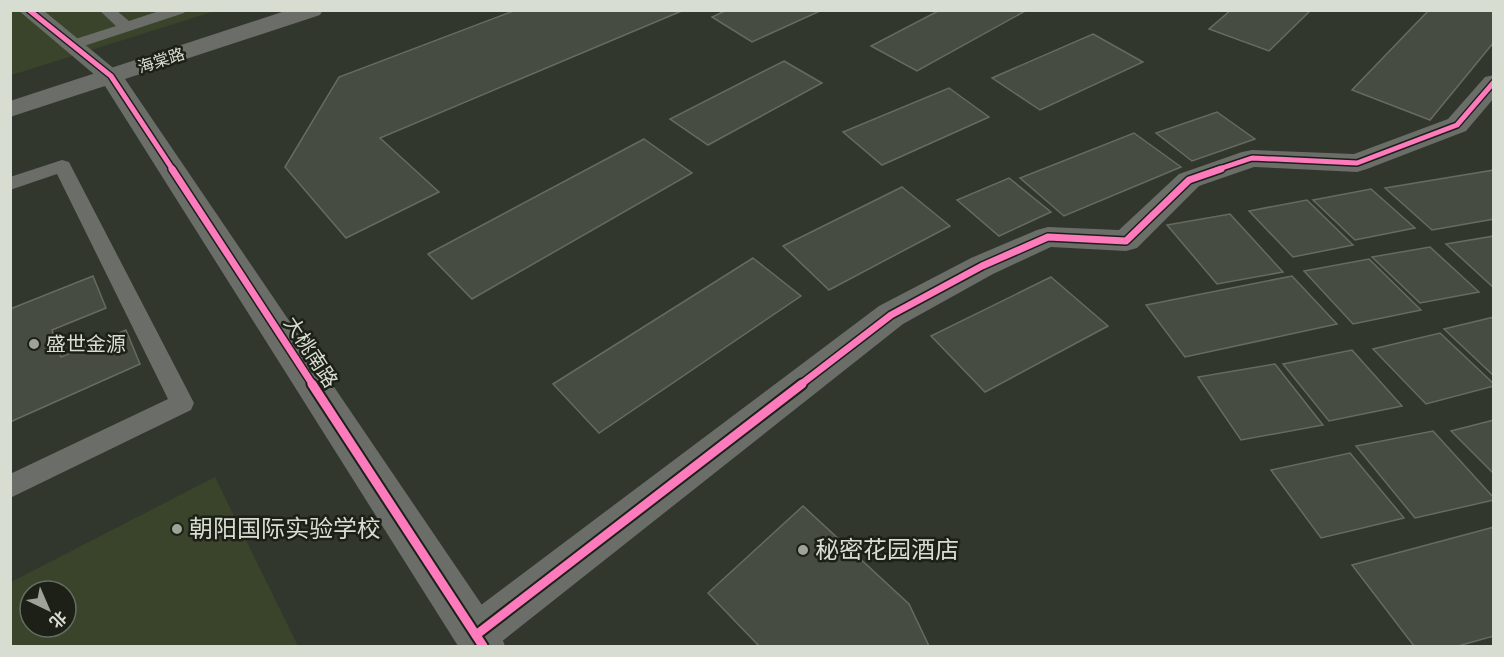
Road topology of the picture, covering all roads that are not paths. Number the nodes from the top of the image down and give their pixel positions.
1 (29, 10) edge
2 (106, 10) edge
3 (179, 10) edge
4 (312, 10) edge
5 (127, 27) junction
6 (72, 45) junction
7 (111, 76) junction
8 (1494, 82) edge
9 (10, 109) edge
10 (10, 184) edge
11 (10, 487) edge
12 (479, 641) edge

1 - 6 street, 大桃南路
2 - 5 lane
3 - 5 lane
4 - 7 street, 海棠路
5 - 6 lane
6 - 7 street, 大桃南路
7 - 9 street, 海棠路
7 - 12 street, 大桃南路
8 - 12 street
10 - 11 lane

